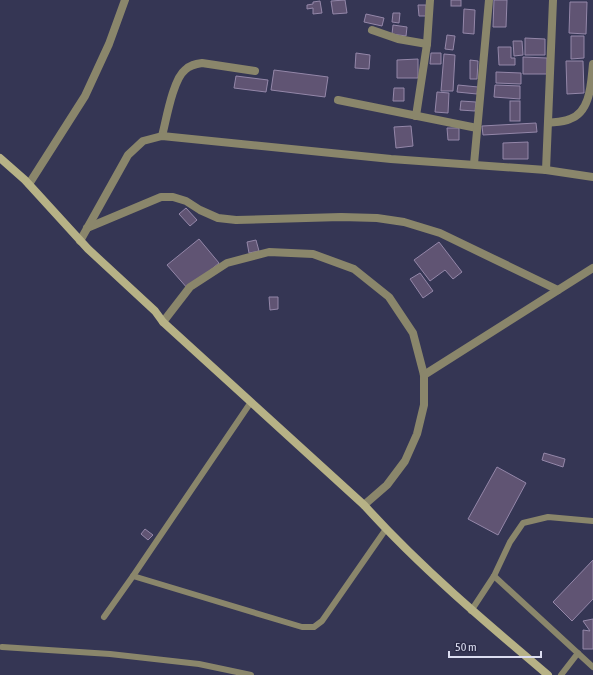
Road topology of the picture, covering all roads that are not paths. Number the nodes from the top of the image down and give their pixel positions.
1 (124, 0) edge
2 (430, 0) edge
3 (489, 0) edge
4 (553, 0) edge
5 (372, 30) dead end
6 (426, 44) junction
7 (593, 64) edge
8 (255, 71) dead end
9 (338, 100) dead end
10 (590, 100) edge
11 (416, 116) junction
12 (548, 123) junction
13 (477, 128) junction
14 (162, 136) junction
15 (0, 158) edge
16 (474, 164) junction
17 (546, 170) junction
18 (593, 177) edge
19 (29, 184) junction
20 (87, 228) junction
21 (77, 238) junction
22 (593, 268) edge
23 (558, 290) junction
24 (163, 322) junction
25 (424, 375) junction
26 (251, 402) junction
27 (364, 505) junction
28 (593, 521) edge
29 (386, 529) junction
30 (133, 576) junction
31 (494, 576) junction
32 (472, 611) junction
33 (104, 617) dead end
34 (2, 647) dead end
35 (578, 653) junction
36 (593, 667) edge
37 (236, 673) edge
38 (251, 675) edge
39 (548, 675) edge
40 (561, 675) edge

1 - 19 street
2 - 6 street
3 - 13 street
4 - 12 street
5 - 6 street
6 - 11 street
7 - 10 street
8 - 14 street
9 - 11 street
10 - 12 street
11 - 13 street
12 - 17 street
13 - 16 street
14 - 16 street
14 - 20 street
15 - 19 street
16 - 17 street
17 - 18 street
19 - 21 street
20 - 21 street
20 - 23 street
21 - 24 street
22 - 23 street
23 - 25 street
24 - 25 street
24 - 26 street
25 - 27 street
26 - 27 street
26 - 30 lane
27 - 29 street
28 - 31 lane
29 - 30 lane
29 - 32 street
30 - 33 lane
31 - 32 lane
31 - 35 lane
32 - 39 street
34 - 37 lane
35 - 36 lane
35 - 40 lane
37 - 38 lane

